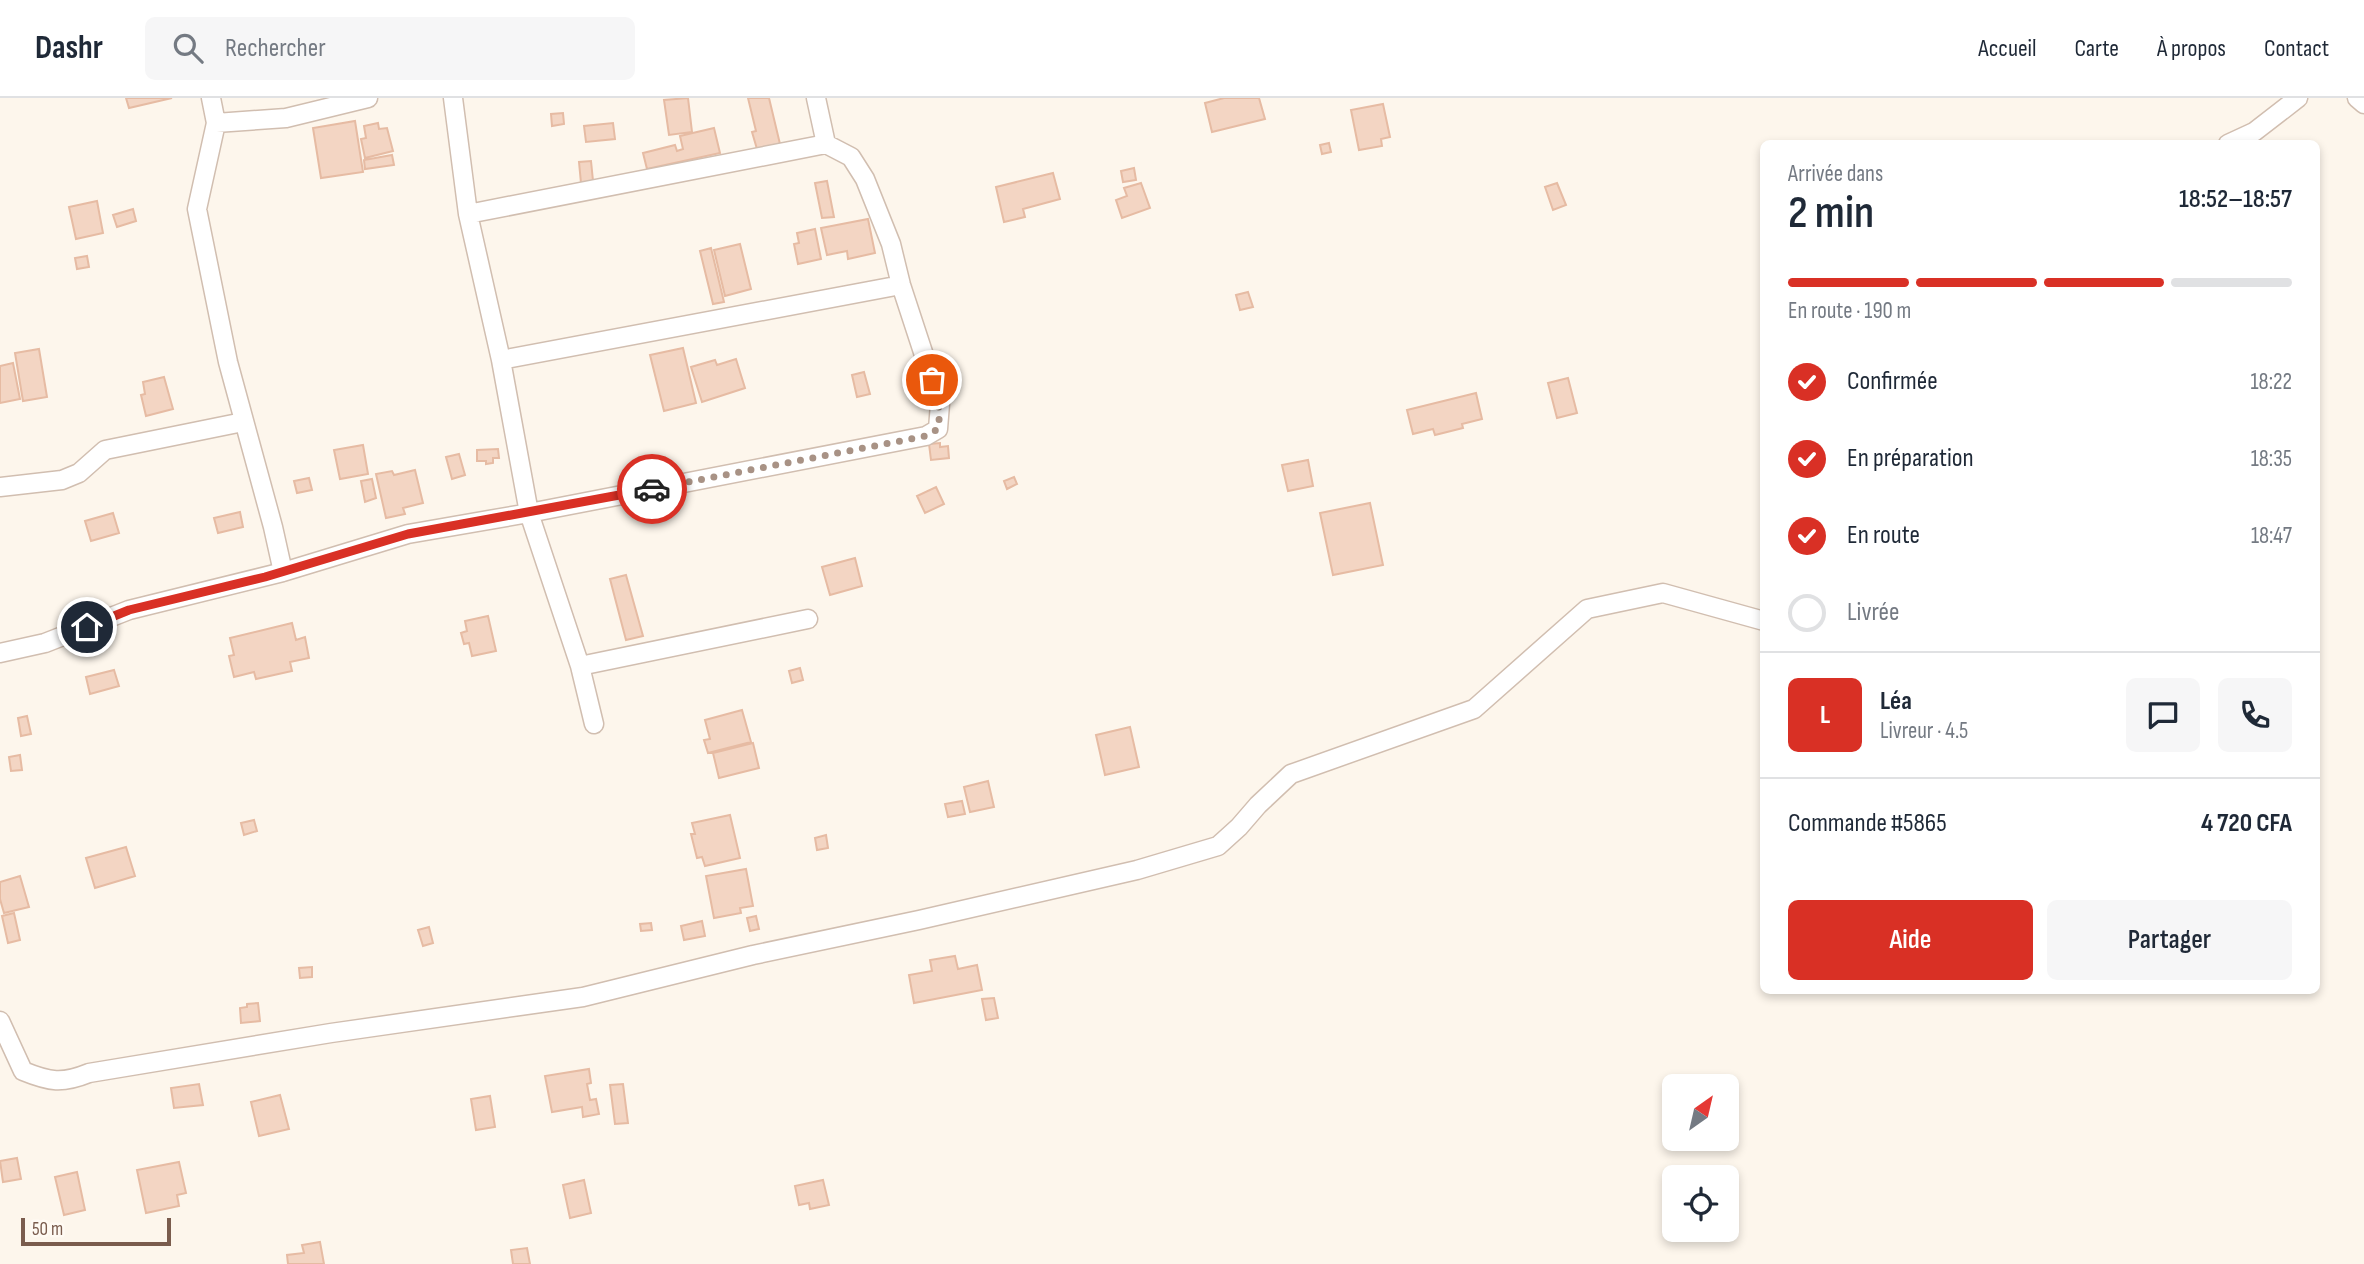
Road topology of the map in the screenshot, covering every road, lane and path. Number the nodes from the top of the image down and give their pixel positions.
1 (211, 98) edge
2 (368, 98) edge
3 (453, 98) edge
4 (816, 98) edge
5 (2298, 98) edge
6 (2357, 98) edge
7 (2364, 104) edge
8 (216, 123) junction
9 (2237, 140) edge
10 (825, 144) junction
11 (468, 214) junction
12 (901, 285) junction
13 (500, 360) junction
14 (243, 422) junction
15 (0, 487) edge
16 (529, 513) junction
17 (283, 572) junction
18 (808, 619) dead end
19 (1760, 620) edge
20 (0, 653) edge
21 (580, 666) junction
22 (594, 724) dead end
23 (0, 1021) edge

1 - 8 street
2 - 8 street
3 - 11 street
4 - 10 street
5 - 9 street
6 - 7 street
8 - 14 street
10 - 11 street
10 - 12 street
11 - 13 street
12 - 13 street
12 - 16 street
13 - 16 street
14 - 15 street
14 - 17 street
16 - 17 street
16 - 21 street
17 - 20 street
18 - 21 street
19 - 23 street
21 - 22 street

